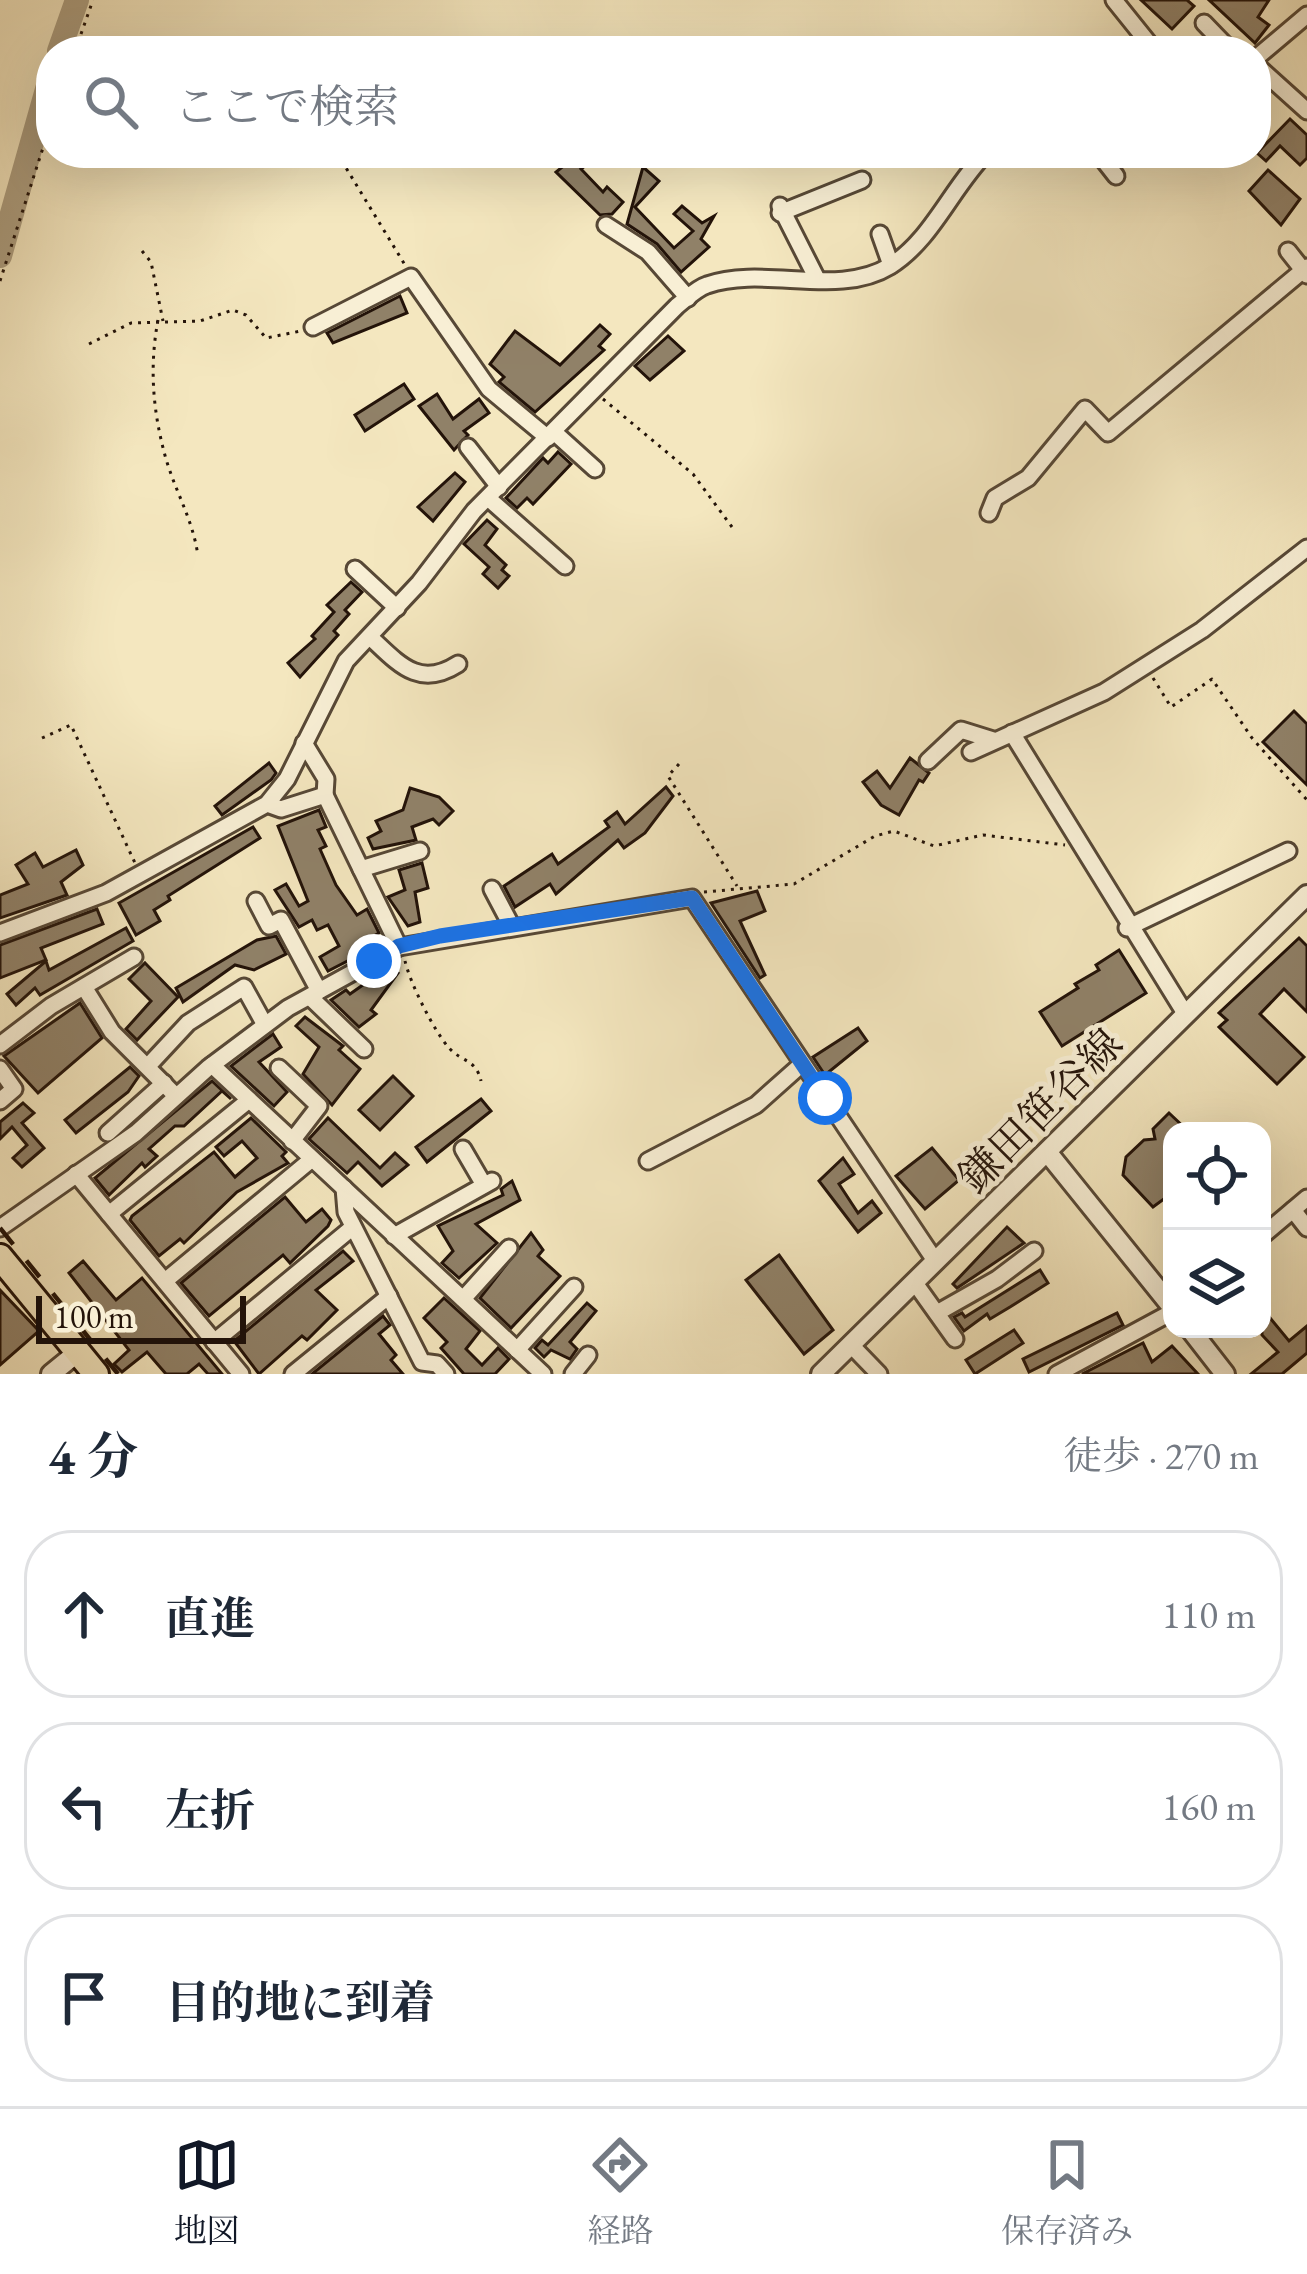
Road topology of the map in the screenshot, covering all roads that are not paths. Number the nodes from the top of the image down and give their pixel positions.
1 (1114, 0) edge
2 (1307, 15) edge
3 (1204, 23) dead end
4 (1143, 36) edge
5 (1217, 36) edge
6 (1271, 48) edge
7 (1271, 76) edge
8 (1307, 111) edge
9 (974, 168) edge
10 (1110, 168) edge
11 (1116, 176) dead end
12 (862, 180) dead end
13 (605, 225) dead end
14 (880, 234) dead end
15 (1288, 251) dead end
16 (892, 265) junction
17 (1306, 271) edge
18 (816, 278) junction
19 (688, 298) junction
20 (313, 327) road end
21 (551, 435) junction
22 (468, 447) dead end
23 (595, 469) dead end
24 (493, 492) junction
25 (989, 513) dead end
26 (1307, 548) edge
27 (565, 566) dead end
28 (355, 569) dead end
29 (397, 608) junction
30 (370, 637) junction
31 (458, 664) dead end
32 (1012, 733) junction
33 (993, 740) junction
34 (304, 743) junction
35 (971, 752) dead end
36 (928, 761) dead end
37 (325, 795) junction
38 (266, 804) junction
39 (420, 851) dead end
40 (1288, 851) dead end
41 (361, 869) junction
42 (492, 889) dead end
43 (1307, 895) edge
44 (256, 901) dead end
45 (512, 925) junction
46 (1127, 928) junction
47 (0, 933) edge
48 (399, 946) junction
49 (134, 957) dead end
50 (84, 987) junction
51 (314, 994) junction
52 (1186, 1015) junction
53 (265, 1025) junction
54 (0, 1046) edge
55 (364, 1049) dead end
56 (802, 1064) junction
57 (212, 1065) junction
58 (148, 1066) junction
59 (279, 1068) dead end
60 (0, 1069) edge
61 (170, 1089) junction
62 (249, 1100) junction
63 (0, 1101) edge
64 (108, 1133) dead end
65 (292, 1141) junction
66 (463, 1149) dead end
67 (1048, 1153) junction
68 (313, 1159) junction
69 (648, 1161) dead end
70 (76, 1174) junction
71 (344, 1188) junction
72 (1307, 1198) edge
73 (1293, 1210) junction
74 (109, 1214) junction
75 (353, 1227) junction
76 (0, 1228) edge
77 (1307, 1228) edge
78 (1269, 1230) edge
79 (394, 1236) junction
80 (508, 1248) dead end
81 (1034, 1251) dead end
82 (0, 1257) edge
83 (936, 1262) junction
84 (165, 1282) junction
85 (915, 1283) junction
86 (574, 1287) dead end
87 (388, 1296) junction
88 (1163, 1299) edge
89 (463, 1300) junction
90 (937, 1313) junction
91 (1163, 1315) edge
92 (1197, 1338) edge
93 (956, 1339) dead end
94 (214, 1342) junction
95 (851, 1345) junction
96 (517, 1350) junction
97 (78, 1352) junction
98 (588, 1355) dead end
99 (422, 1362) junction
100 (535, 1372) edge
101 (51, 1374) edge
102 (96, 1374) edge
103 (241, 1374) edge
104 (292, 1374) edge
105 (407, 1374) edge
106 (446, 1374) edge
107 (573, 1374) edge
108 (821, 1374) edge
109 (879, 1374) edge
110 (1057, 1374) edge
111 (1226, 1374) edge

1 - 4 street
2 - 6 street
3 - 5 street
7 - 8 street
9 - 16 street
10 - 11 street
12 - 18 street
13 - 19 street
14 - 16 street
15 - 17 street
16 - 18 street
17 - 25 street
18 - 19 street
19 - 21 street
20 - 21 street
21 - 23 street
21 - 24 street
22 - 24 street
24 - 27 street
24 - 29 street
26 - 32 street
28 - 29 street
29 - 30 street
30 - 31 street
30 - 34 street
32 - 33 street
32 - 46 street
33 - 35 street
33 - 36 street
34 - 37 street
34 - 38 street
37 - 38 street
37 - 41 street
38 - 47 street
39 - 41 street
40 - 46 street
41 - 48 street
42 - 45 street
43 - 52 street, 鎌田笹谷線
44 - 51 street
45 - 48 street
45 - 56 street
46 - 52 street
48 - 51 street
49 - 50 street
50 - 54 street
50 - 58 street
51 - 53 street
51 - 55 street
52 - 67 street, 鎌田笹谷線
53 - 57 street
53 - 58 street
56 - 69 street
56 - 83 street
57 - 61 street
57 - 62 street
58 - 61 street
59 - 65 street
60 - 63 street
61 - 64 street
61 - 70 street
62 - 65 street
62 - 74 street
65 - 68 street
66 - 79 street
67 - 83 street, 鎌田笹谷線
67 - 88 street
68 - 71 street
68 - 84 street
70 - 74 street
70 - 76 street
71 - 75 street
71 - 79 street
72 - 73 street
73 - 77 street
73 - 78 street
74 - 84 street
75 - 87 street
75 - 94 street
79 - 89 street
80 - 89 street
81 - 90 street
82 - 97 main road
83 - 85 street, 鎌田笹谷線
84 - 94 street
85 - 90 street
85 - 95 street, 鎌田笹谷線
86 - 96 street
87 - 99 street
87 - 104 street
89 - 96 street
90 - 93 street
91 - 110 street
92 - 111 street
94 - 103 street
95 - 108 street, 鎌田笹谷線
95 - 109 street
96 - 100 street
97 - 101 street
97 - 102 main road
98 - 107 street
99 - 105 street
99 - 106 street

